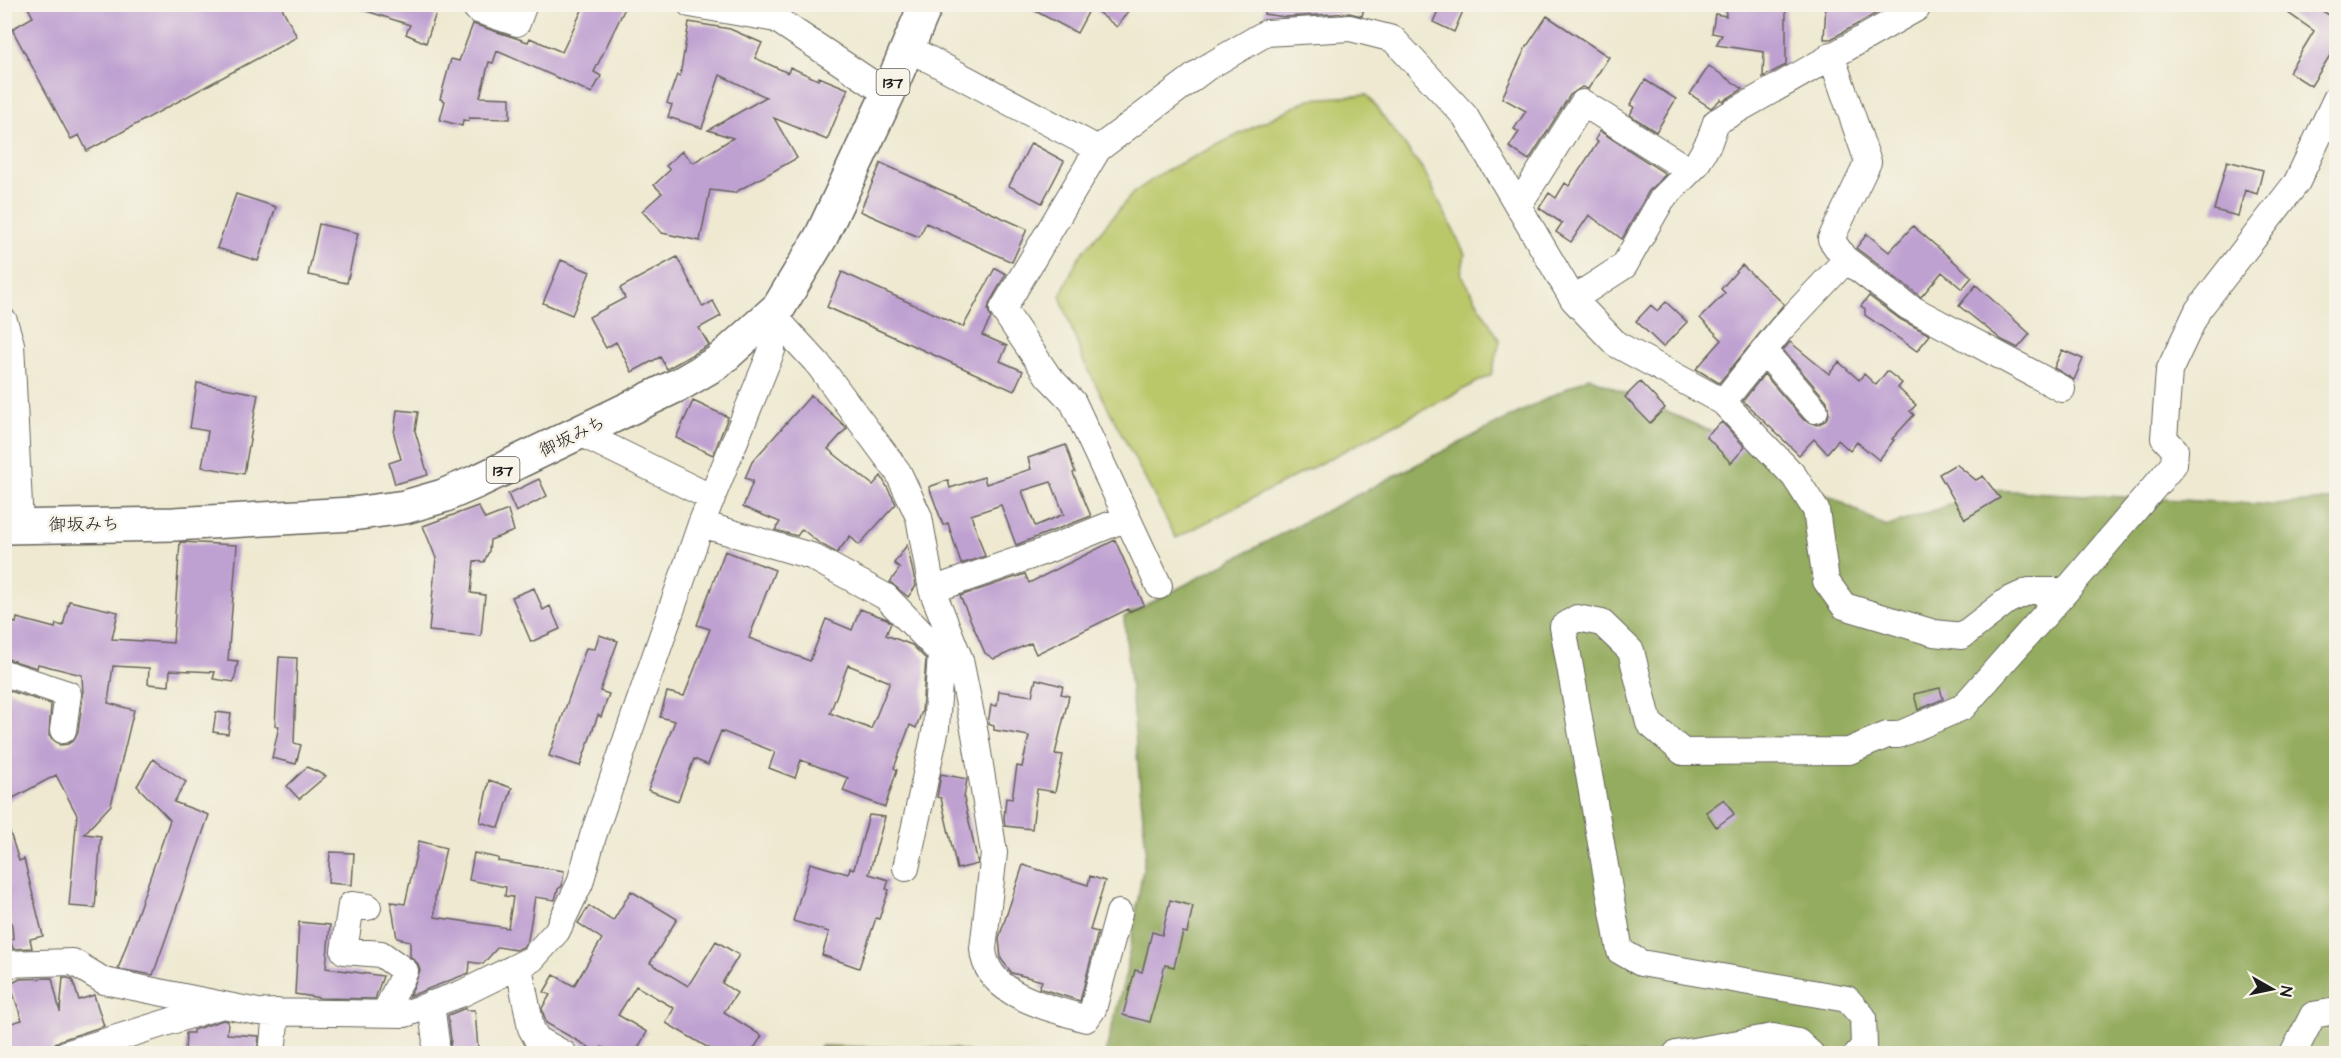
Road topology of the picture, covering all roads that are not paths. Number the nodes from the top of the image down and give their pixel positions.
1 (473, 4) edge
2 (524, 4) edge
3 (690, 4) edge
4 (926, 4) edge
5 (1922, 6) edge
6 (908, 48) junction
7 (1831, 55) junction
8 (888, 94) junction
9 (2337, 99) edge
10 (1098, 148) junction
11 (1690, 171) junction
12 (1518, 206) junction
13 (1846, 260) junction
14 (1573, 299) junction
15 (772, 314) junction
16 (4, 321) edge
17 (1764, 351) junction
18 (2062, 388) dead end
19 (1723, 402) junction
20 (1815, 410) dead end
21 (580, 433) junction
22 (712, 498) junction
23 (1127, 518) junction
24 (701, 524) junction
25 (12, 526) edge
26 (1159, 586) dead end
27 (932, 590) junction
28 (2066, 591) junction
29 (4, 673) edge
30 (63, 730) dead end
31 (906, 868) dead end
32 (368, 907) dead end
33 (1119, 913) dead end
34 (5, 963) edge
35 (519, 967) junction
36 (431, 1004) junction
37 (222, 1005) junction
38 (2337, 1011) edge
39 (276, 1012) junction
40 (385, 1013) junction
41 (66, 1053) edge
42 (272, 1053) edge
43 (434, 1053) edge
44 (564, 1053) edge
45 (1676, 1053) edge
46 (1811, 1053) edge
47 (1857, 1053) edge
48 (2293, 1053) edge

1 - 2 street
3 - 8 street
4 - 6 highway, 御坂みち / 137
5 - 7 street
6 - 8 highway, 御坂みち / 137
6 - 10 street
7 - 11 street
7 - 13 street
8 - 15 highway, 御坂みち / 137
9 - 28 street
10 - 12 street
10 - 23 street
11 - 12 street
11 - 14 street
12 - 14 street
13 - 17 street
13 - 18 street
14 - 19 street
15 - 21 highway, 御坂みち / 137
15 - 22 street
15 - 27 street
16 - 25 street
17 - 19 street
17 - 20 street
19 - 28 street
21 - 22 street
21 - 25 highway, 御坂みち / 137
22 - 24 street
23 - 26 street
23 - 27 street
24 - 31 street
24 - 35 street
27 - 33 street
28 - 47 street
29 - 30 street
32 - 40 street
34 - 37 street
35 - 36 street
35 - 44 street
36 - 40 street
36 - 43 street
37 - 39 street
37 - 41 street
38 - 48 street
39 - 40 street
39 - 42 street
45 - 46 street

